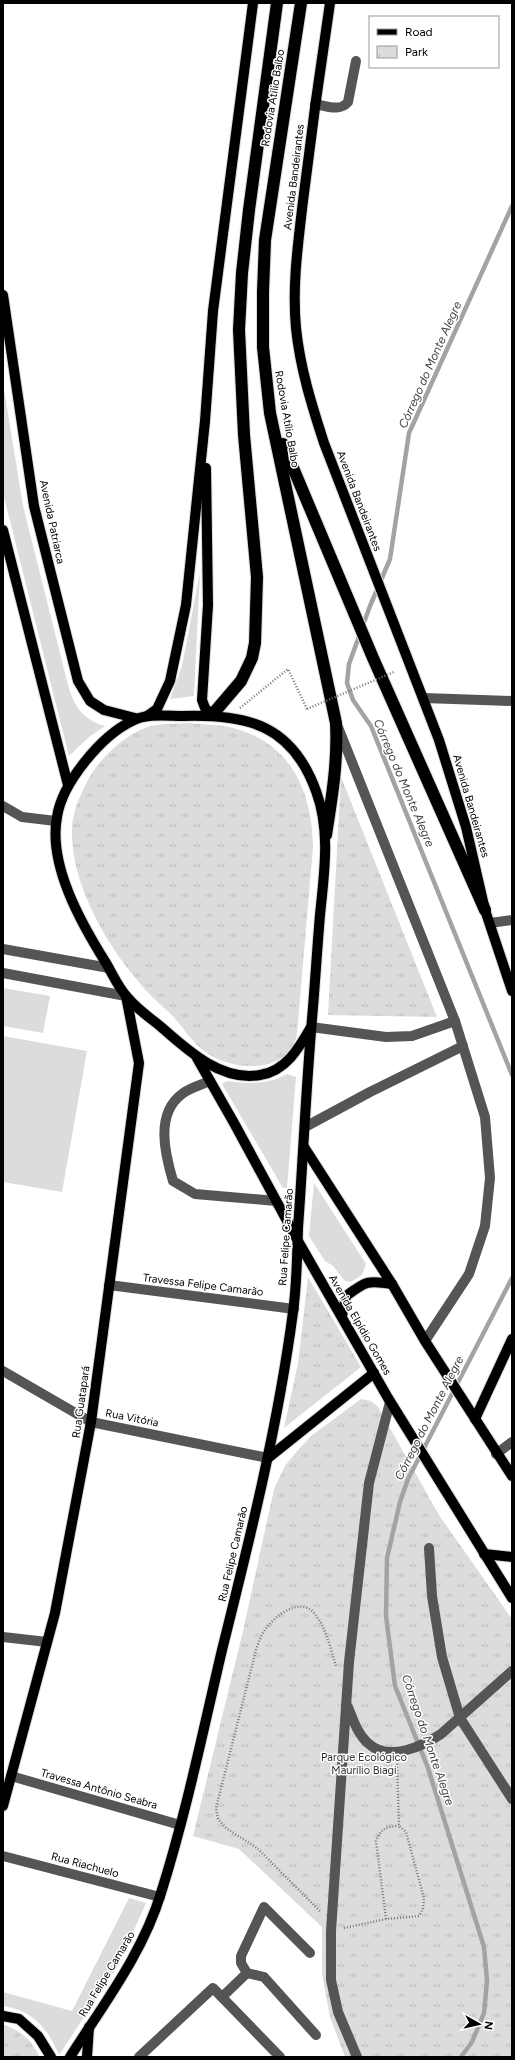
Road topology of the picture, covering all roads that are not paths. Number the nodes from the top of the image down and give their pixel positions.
1 (253, 3) edge
2 (277, 3) edge
3 (301, 3) edge
4 (330, 3) edge
5 (356, 61) dead end
6 (315, 104) junction
7 (3, 295) edge
8 (270, 413) junction
9 (205, 421) junction
10 (3, 530) edge
11 (424, 698) junction
12 (512, 701) edge
13 (212, 715) junction
14 (148, 716) junction
15 (135, 718) junction
16 (336, 722) junction
17 (68, 785) junction
18 (3, 806) edge
19 (56, 821) junction
20 (326, 835) junction
21 (485, 910) junction
22 (512, 920) edge
23 (490, 923) junction
24 (3, 949) edge
25 (109, 968) junction
26 (3, 973) edge
27 (512, 991) edge
28 (126, 996) junction
29 (455, 1021) junction
30 (311, 1027) junction
31 (463, 1046) junction
32 (197, 1058) junction
33 (210, 1081) junction
34 (305, 1128) junction
35 (304, 1147) junction
36 (276, 1201) junction
37 (298, 1241) junction
38 (392, 1284) junction
39 (109, 1285) junction
40 (294, 1309) junction
41 (342, 1316) junction
42 (512, 1340) edge
43 (425, 1341) junction
44 (3, 1371) edge
45 (374, 1373) junction
46 (390, 1402) junction
47 (475, 1419) junction
48 (91, 1422) junction
49 (512, 1442) edge
50 (496, 1454) junction
51 (268, 1458) junction
52 (512, 1476) edge
53 (429, 1548) dead end
54 (484, 1554) junction
55 (512, 1557) edge
56 (512, 1598) edge
57 (3, 1637) edge
58 (47, 1642) junction
59 (512, 1671) edge
60 (347, 1704) junction
61 (460, 1718) junction
62 (11, 1776) junction
63 (512, 1799) edge
64 (3, 1806) edge
65 (180, 1825) junction
66 (3, 1856) edge
67 (160, 1897) junction
68 (310, 1953) dead end
69 (247, 1973) junction
70 (222, 1998) junction
71 (3, 2016) edge
72 (89, 2026) junction
73 (316, 2034) dead end
74 (51, 2057) edge
75 (70, 2057) edge
76 (87, 2057) edge
77 (139, 2057) edge
78 (280, 2057) edge
79 (357, 2057) edge

1 - 9 main road
2 - 13 highway, Rodovia Atílio Balbo
3 - 8 highway, Rodovia Atílio Balbo
4 - 6 main road, Avenida Bandeirantes
5 - 6 street
6 - 11 main road, Avenida Bandeirantes
7 - 15 main road, Avenida Patriarca
8 - 16 highway, Rodovia Atílio Balbo
8 - 21 highway
9 - 13 main road
9 - 14 main road
10 - 17 main road
11 - 12 street
11 - 21 main road, Avenida Bandeirantes
13 - 14 main road
13 - 20 main road
14 - 15 main road
15 - 17 main road
16 - 20 highway, Rodovia Atílio Balbo
16 - 29 street
17 - 19 main road
18 - 19 street
19 - 25 main road
20 - 30 main road
21 - 23 main road, Avenida Bandeirantes
22 - 23 street
23 - 27 main road, Avenida Bandeirantes
24 - 25 street
25 - 28 main road
26 - 28 street
28 - 32 main road
28 - 39 main road, Rua Guatapará
29 - 30 street
29 - 31 street
30 - 32 main road
30 - 34 main road, Rua Felipe Camarão
31 - 34 street
31 - 43 street
32 - 33 main road, Avenida Elpídio Gomes
33 - 36 main road, Avenida Elpídio Gomes
33 - 36 street
34 - 35 main road, Rua Felipe Camarão
35 - 37 main road, Rua Felipe Camarão
35 - 38 main road
36 - 37 main road, Avenida Elpídio Gomes
37 - 40 main road, Rua Felipe Camarão
37 - 41 main road, Avenida Elpídio Gomes
38 - 41 main road
38 - 43 main road
39 - 40 street, Travessa Felipe Camarão
39 - 48 main road, Rua Guatapará
40 - 51 main road, Rua Felipe Camarão
41 - 45 main road, Avenida Elpídio Gomes
42 - 47 main road
43 - 47 main road
44 - 48 street, Rua Vitória
45 - 46 main road, Avenida Elpídio Gomes
45 - 51 main road
46 - 54 main road, Avenida Elpídio Gomes
46 - 60 street
47 - 50 main road
48 - 51 street, Rua Vitória
48 - 58 main road, Rua Guatapará
49 - 50 street
50 - 52 main road
51 - 65 main road, Rua Felipe Camarão
53 - 61 street
54 - 55 main road
54 - 56 main road, Avenida Elpídio Gomes
57 - 58 street
58 - 62 main road, Rua Guatapará
59 - 61 street
60 - 61 street
60 - 79 street
61 - 63 street
62 - 64 main road, Rua Guatapará
62 - 65 street, Travessa Antônio Seabra
65 - 67 main road, Rua Felipe Camarão
66 - 67 street, Rua Riachuelo
67 - 72 main road, Rua Felipe Camarão
68 - 69 street
69 - 70 street
69 - 73 street
70 - 77 street
70 - 78 street
71 - 74 main road
72 - 75 main road, Rua Felipe Camarão
72 - 76 main road

